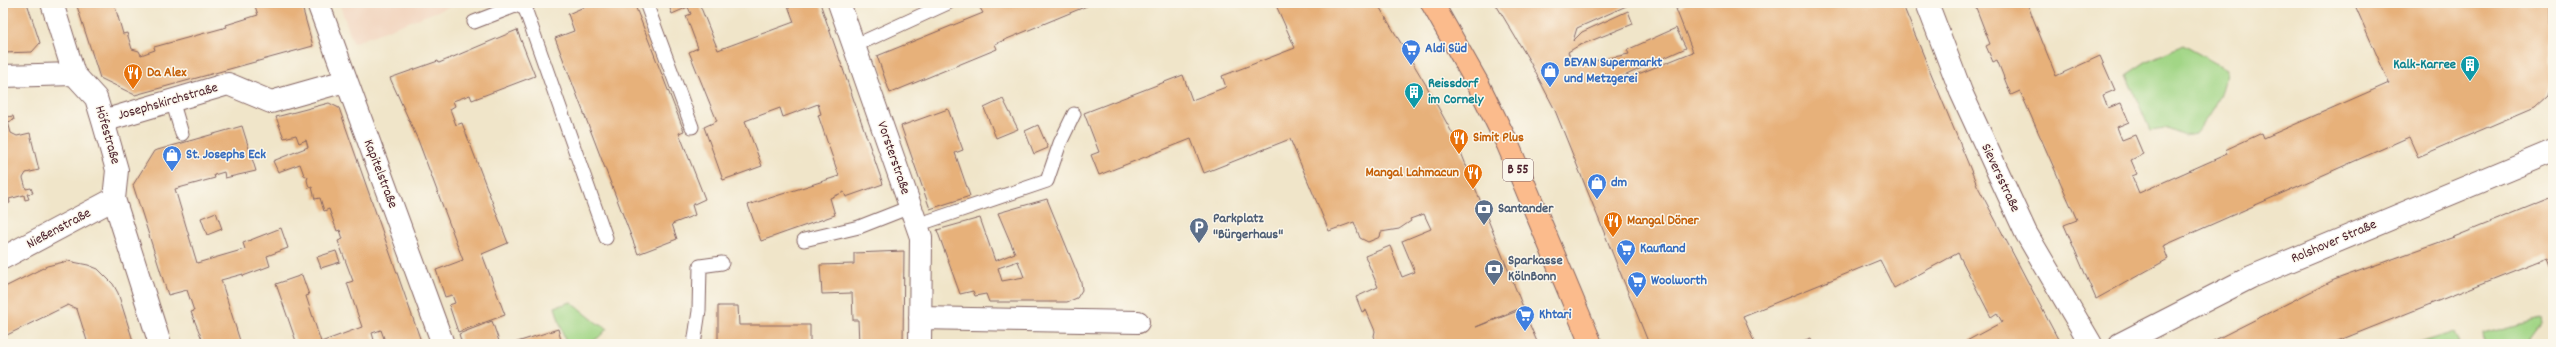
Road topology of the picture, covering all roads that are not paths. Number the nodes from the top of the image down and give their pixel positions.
1 (52, 3) edge
2 (318, 3) edge
3 (523, 3) edge
4 (646, 3) edge
5 (839, 3) edge
6 (948, 3) edge
7 (1432, 3) edge
8 (1927, 3) edge
9 (474, 22) dead end
10 (854, 46) junction
11 (74, 74) junction
12 (3, 76) edge
13 (345, 81) junction
14 (172, 100) junction
15 (1074, 114) dead end
16 (103, 121) junction
17 (692, 127) dead end
18 (182, 134) dead end
19 (2553, 151) edge
20 (114, 199) junction
21 (914, 216) junction
22 (606, 238) dead end
23 (804, 240) dead end
24 (3, 258) edge
25 (722, 263) dead end
26 (920, 318) junction
27 (1138, 322) dead end
28 (160, 344) edge
29 (443, 344) edge
30 (694, 344) edge
31 (920, 344) edge
32 (1591, 344) edge
33 (2091, 344) edge
34 (2120, 344) edge

1 - 11 street, Höfestraße
2 - 13 street, Kapitelstraße
3 - 9 lane
3 - 22 lane
4 - 17 lane
5 - 10 street, Vorsterstraße
6 - 10 lane
7 - 32 main road, B 55
8 - 33 street, Sieversstraße
10 - 21 street, Vorsterstraße
11 - 12 street
11 - 16 street, Höfestraße
13 - 14 street, Josephskirchstraße
13 - 29 street, Kapitelstraße
14 - 16 street, Josephskirchstraße
14 - 18 lane
15 - 21 lane
16 - 20 street, Höfestraße
19 - 34 street, Rolshover Straße
20 - 24 street, Nießenstraße
20 - 28 street, Höfestraße
21 - 23 lane
21 - 26 street, Vorsterstraße
25 - 30 lane
26 - 27 street
26 - 31 street, Vorsterstraße

